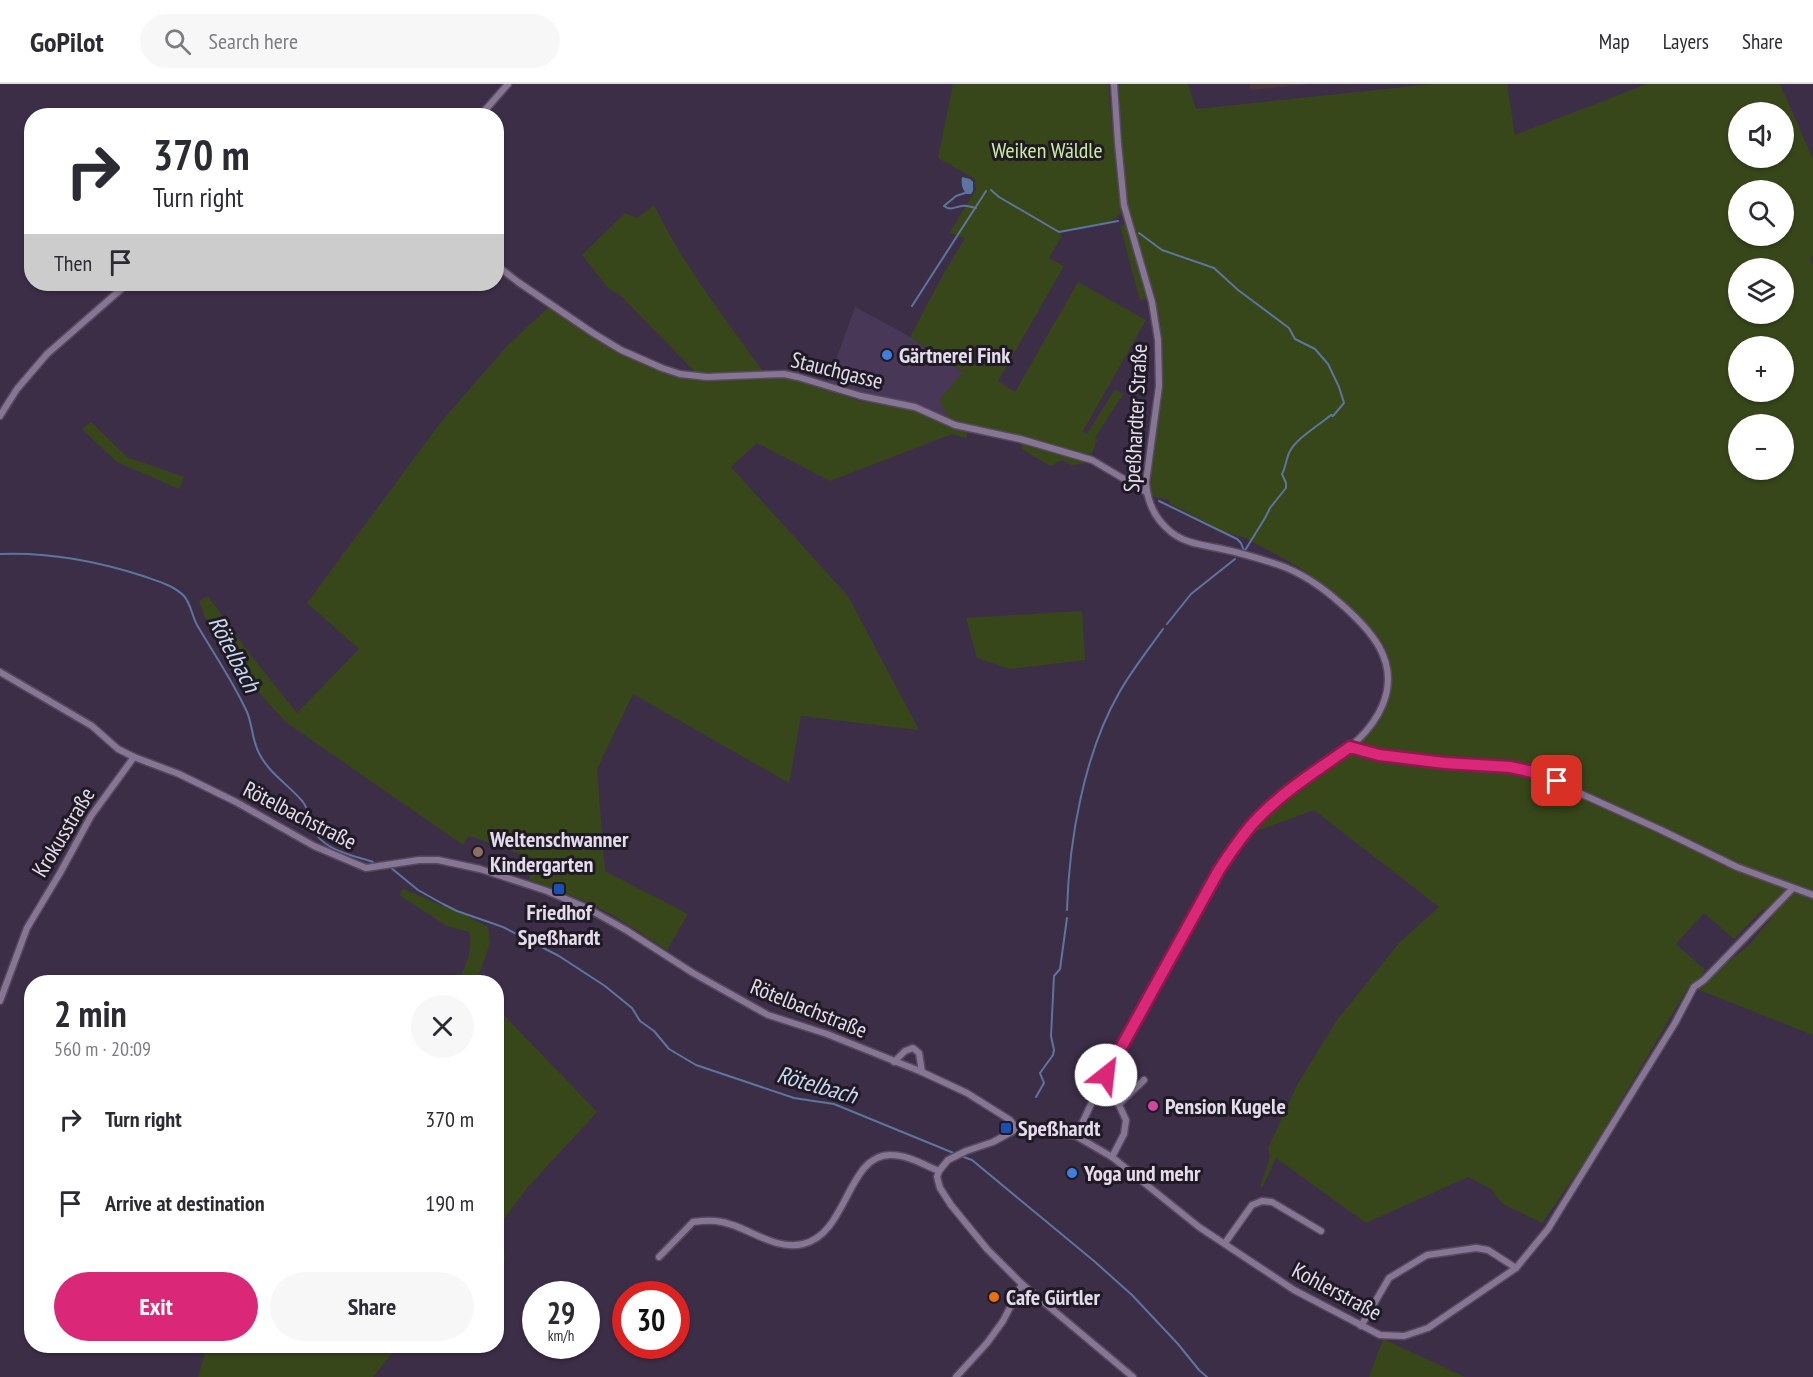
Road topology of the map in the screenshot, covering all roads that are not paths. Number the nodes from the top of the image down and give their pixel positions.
1 (508, 84) edge
2 (1114, 84) edge
3 (487, 108) edge
4 (504, 272) edge
5 (119, 291) edge
6 (0, 416) edge
7 (1146, 492) junction
8 (0, 672) edge
9 (1350, 747) junction
10 (134, 757) junction
11 (1792, 889) junction
12 (1813, 895) edge
13 (0, 1001) edge
14 (894, 1062) junction
15 (922, 1072) junction
16 (1106, 1075) junction
17 (1144, 1080) dead end
18 (1119, 1104) junction
19 (1017, 1129) junction
20 (1076, 1136) junction
21 (1112, 1157) junction
22 (939, 1171) junction
23 (1322, 1231) dead end
24 (1225, 1243) junction
25 (659, 1257) dead end
26 (1516, 1268) junction
27 (1022, 1284) junction
28 (1361, 1326) junction
29 (956, 1377) edge
30 (1133, 1377) edge

1 - 3 street
2 - 7 street, Speßhardter Straße
4 - 7 street, Stauchgasse
5 - 6 street
7 - 9 street, Speßhardter Straße
8 - 10 street, Rötelbachstraße
9 - 11 street
9 - 16 street
10 - 13 street, Krokusstraße
10 - 14 street, Rötelbachstraße
11 - 12 street
11 - 26 street, Kohlerstraße
14 - 15 street, Rötelbachstraße
14 - 15 street
15 - 19 street, Rötelbachstraße
16 - 18 street
16 - 20 street
17 - 18 street
18 - 21 street
19 - 20 street
19 - 22 street
20 - 21 street, Kohlerstraße
21 - 24 street, Kohlerstraße
22 - 25 street
22 - 27 street
23 - 24 street
24 - 28 street, Kohlerstraße
26 - 28 street, Kohlerstraße
26 - 28 street
27 - 29 street
27 - 30 street

